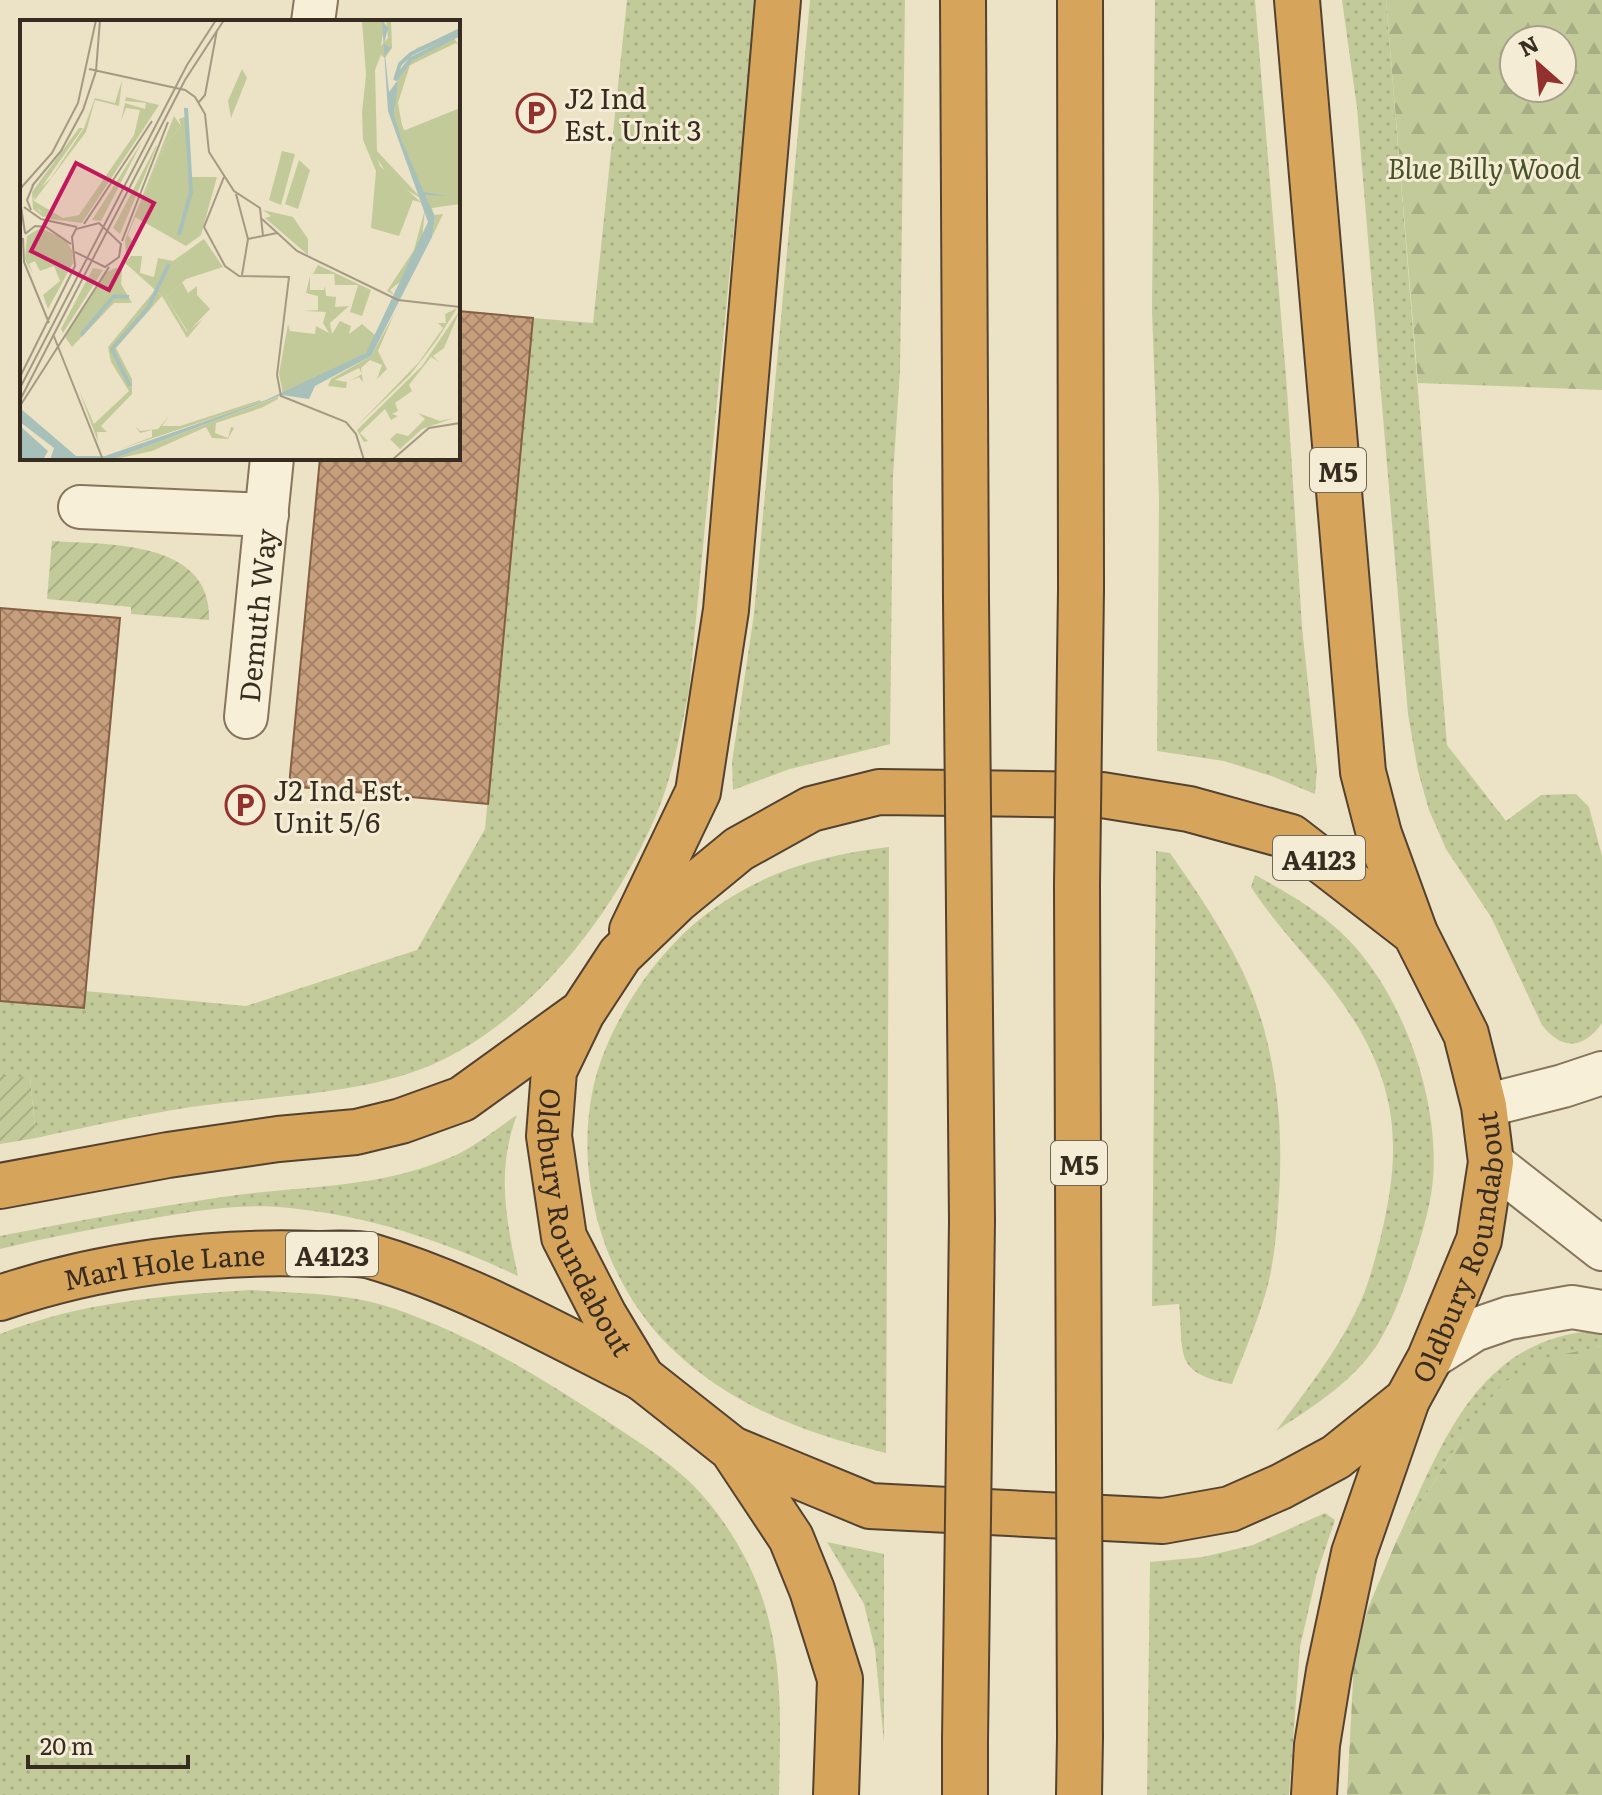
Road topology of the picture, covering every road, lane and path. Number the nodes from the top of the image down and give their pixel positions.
1 (316, 0) edge
2 (778, 0) edge
3 (963, 0) edge
4 (1080, 0) edge
5 (1297, 0) edge
6 (313, 20) edge
7 (272, 460) edge
8 (80, 507) dead end
9 (267, 515) junction
10 (246, 717) dead end
11 (1415, 933) junction
12 (620, 955) junction
13 (582, 1013) junction
14 (1602, 1073) edge
15 (1484, 1106) junction
16 (1491, 1162) junction
17 (0, 1186) edge
18 (1602, 1249) edge
19 (0, 1298) edge
20 (1602, 1312) edge
21 (1430, 1358) junction
22 (642, 1378) junction
23 (1407, 1400) junction
24 (732, 1449) junction
25 (836, 1795) edge
26 (965, 1795) edge
27 (1079, 1795) edge
28 (1314, 1795) edge

1 - 6 street
2 - 12 highway
3 - 26 highway, bridge
4 - 27 highway, M5, bridge
5 - 11 highway, M5
7 - 9 street, Demuth Way
8 - 9 street, Demuth Way
9 - 10 street, Demuth Way
11 - 12 highway, Oldbury Roundabout / A4123
11 - 15 highway, Oldbury Roundabout / A4123
12 - 13 highway, Oldbury Roundabout / A4123
13 - 17 highway, A4123
13 - 22 highway, Oldbury Roundabout / A4123
14 - 15 street
15 - 16 highway, Oldbury Roundabout / A4123
16 - 18 street
16 - 21 highway, Oldbury Roundabout / A4123
19 - 22 highway, Marl Hole Lane / A4123
20 - 21 street
21 - 23 highway, Oldbury Roundabout / A4123
22 - 24 highway, Oldbury Roundabout / A4123
23 - 24 highway, Oldbury Roundabout / A4123
23 - 28 highway
24 - 25 highway

